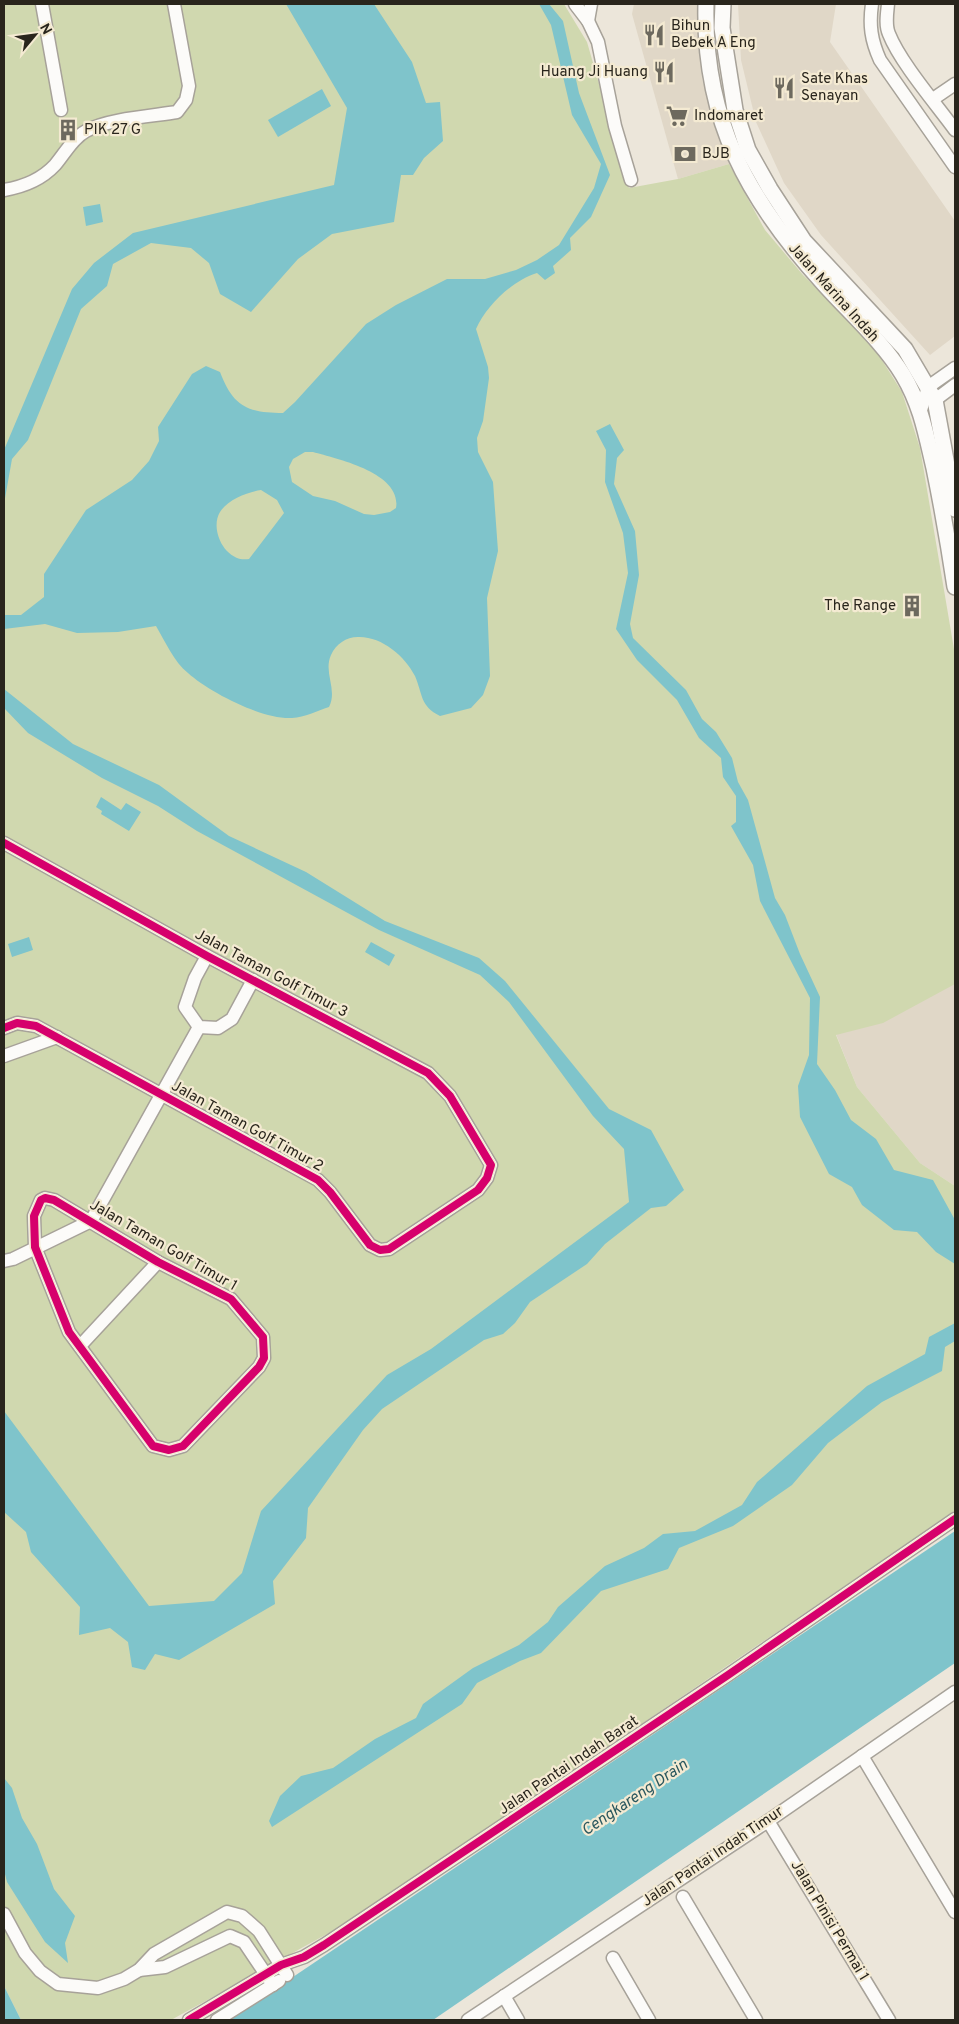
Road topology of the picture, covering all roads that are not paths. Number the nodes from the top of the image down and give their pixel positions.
1 (42, 4) edge
2 (174, 4) edge
3 (575, 4) edge
4 (591, 4) edge
5 (706, 4) edge
6 (723, 4) edge
7 (872, 4) edge
8 (888, 4) edge
9 (588, 21) junction
10 (955, 84) edge
11 (933, 100) junction
12 (61, 110) dead end
13 (955, 130) edge
14 (955, 167) edge
15 (631, 180) dead end
16 (4, 190) edge
17 (955, 368) edge
18 (955, 385) edge
19 (932, 393) junction
20 (921, 410) junction
21 (955, 509) edge
22 (955, 586) edge
23 (4, 843) edge
24 (17, 850) junction
25 (4, 856) edge
26 (207, 956) junction
27 (253, 980) junction
28 (199, 1027) junction
29 (4, 1028) edge
30 (57, 1037) junction
31 (4, 1056) edge
32 (161, 1095) junction
33 (491, 1165) joint
34 (91, 1221) junction
35 (35, 1248) junction
36 (9, 1260) edge
37 (158, 1262) junction
38 (4, 1269) edge
39 (80, 1346) junction
40 (955, 1519) edge
41 (955, 1694) edge
42 (862, 1756) junction
43 (768, 1821) junction
44 (683, 1897) dead end
45 (955, 1912) edge
46 (4, 1914) edge
47 (613, 1958) dead end
48 (139, 1970) junction
49 (284, 1970) junction
50 (269, 1979) junction
51 (504, 1996) junction
52 (189, 2020) edge
53 (216, 2020) edge
54 (468, 2020) edge
55 (518, 2020) edge
56 (649, 2020) edge
57 (756, 2020) edge
58 (889, 2020) edge

1 - 12 street
2 - 16 street
3 - 9 street
4 - 9 street
5 - 20 main road, Jalan Marina Indah
6 - 19 main road, Jalan Marina Indah
7 - 14 street
8 - 11 street
9 - 15 street
10 - 11 street
11 - 13 street
17 - 19 street
18 - 19 street
19 - 20 street
19 - 21 main road, Jalan Marina Indah
20 - 22 main road, Jalan Marina Indah
23 - 24 street, Jalan Taman Golf Timur 3
24 - 25 street
24 - 26 street, Jalan Taman Golf Timur 3
26 - 27 street, Jalan Taman Golf Timur 3
26 - 28 street
27 - 28 street
27 - 33 street, Jalan Taman Golf Timur 3
28 - 32 street
29 - 30 street, Jalan Taman Golf Timur 2
30 - 31 street
30 - 32 street, Jalan Taman Golf Timur 2
32 - 33 street, Jalan Taman Golf Timur 2
32 - 34 street
34 - 35 street
34 - 35 street, Jalan Taman Golf Timur 1
34 - 37 street, Jalan Taman Golf Timur 1
35 - 36 street
35 - 39 street, Jalan Taman Golf Timur 1
36 - 38 street
37 - 39 street, Jalan Taman Golf Timur 1
37 - 39 street, Jalan Taman Golf Timur 1
40 - 49 street, Jalan Pantai Indah Barat
41 - 42 street, Jalan Pantai Indah Timur
42 - 43 street, Jalan Pantai Indah Timur
42 - 45 street
43 - 51 street, Jalan Pantai Indah Timur
43 - 58 street, Jalan Pinisi Permai 1
44 - 57 street
46 - 48 street
47 - 56 street
48 - 49 street
48 - 50 street
49 - 50 street, Jalan Pantai Indah Barat
50 - 52 street, Jalan Pantai Indah Barat
50 - 53 street, Jalan Pantai Indah Barat
51 - 54 street, Jalan Pantai Indah Timur
51 - 55 street

